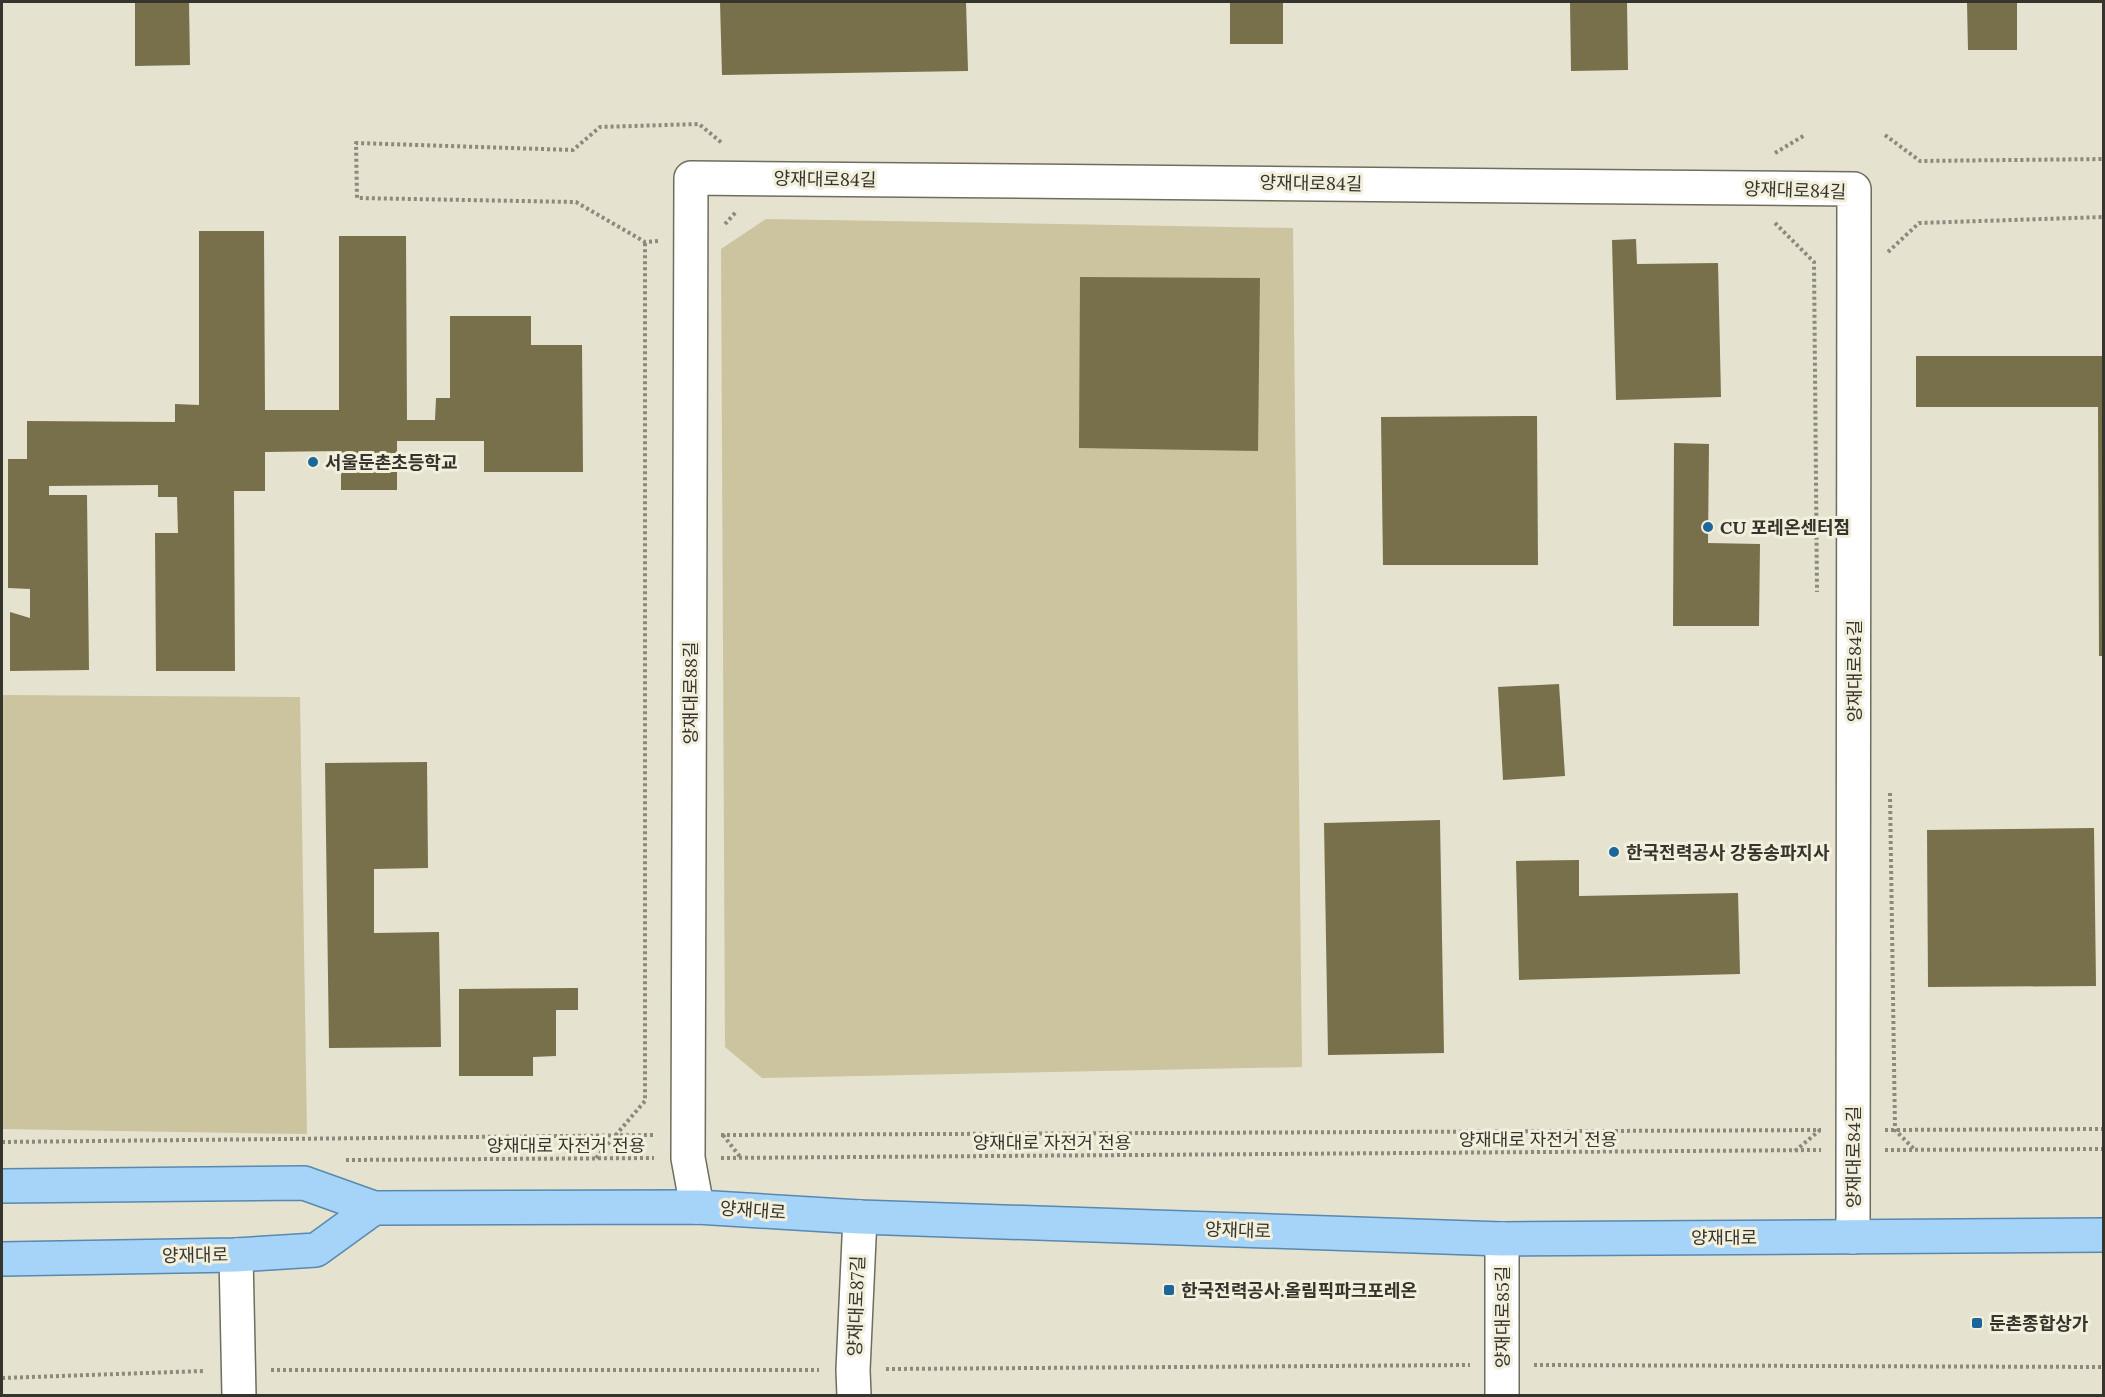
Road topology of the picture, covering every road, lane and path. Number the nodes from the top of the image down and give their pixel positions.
1 (1885, 135) dead end
2 (2103, 159) edge
3 (691, 178) joint
4 (2103, 217) edge
5 (1770, 219) dead end
6 (645, 242) dead end
7 (1883, 256) dead end
8 (1816, 596) dead end
9 (1820, 1118) dead end
10 (2103, 1129) edge
11 (1820, 1130) junction
12 (616, 1135) junction
13 (1853, 1140) junction
14 (2, 1142) edge
15 (688, 1146) junction
16 (2103, 1149) edge
17 (1795, 1151) junction
18 (596, 1158) junction
19 (334, 1160) dead end
20 (2, 1186) edge
21 (697, 1207) junction
22 (374, 1208) junction
23 (860, 1217) junction
24 (2103, 1235) edge
25 (1854, 1237) junction
26 (1502, 1239) junction
27 (236, 1255) junction
28 (2, 1258) edge
29 (2103, 1367) edge
30 (2, 1378) edge
31 (1502, 1380) edge
32 (239, 1383) edge
33 (853, 1383) edge

1 - 2 path
3 - 13 street, 양재대로84길
3 - 15 street, 양재대로88길
4 - 7 path
5 - 8 path
6 - 12 path
9 - 11 path
10 - 13 path
11 - 13 path
11 - 15 path
11 - 17 path
12 - 14 path
12 - 15 path
12 - 18 path
13 - 16 path, 양재대로 자전거 전용
13 - 17 path, 양재대로 자전거 전용
13 - 25 street, 양재대로84길
15 - 17 path, 양재대로 자전거 전용
15 - 18 path, 양재대로 자전거 전용
15 - 21 street, 양재대로88길
18 - 19 path, 양재대로 자전거 전용
20 - 22 main road, 양재대로
21 - 22 main road, 양재대로
21 - 23 main road, 양재대로
22 - 27 main road, 양재대로
23 - 26 main road, 양재대로
23 - 33 street, 양재대로87길
24 - 25 main road, 양재대로
25 - 26 main road, 양재대로
26 - 31 street, 양재대로85길
27 - 28 main road, 양재대로
27 - 32 street
29 - 31 path
30 - 32 path
31 - 33 path
32 - 33 path

